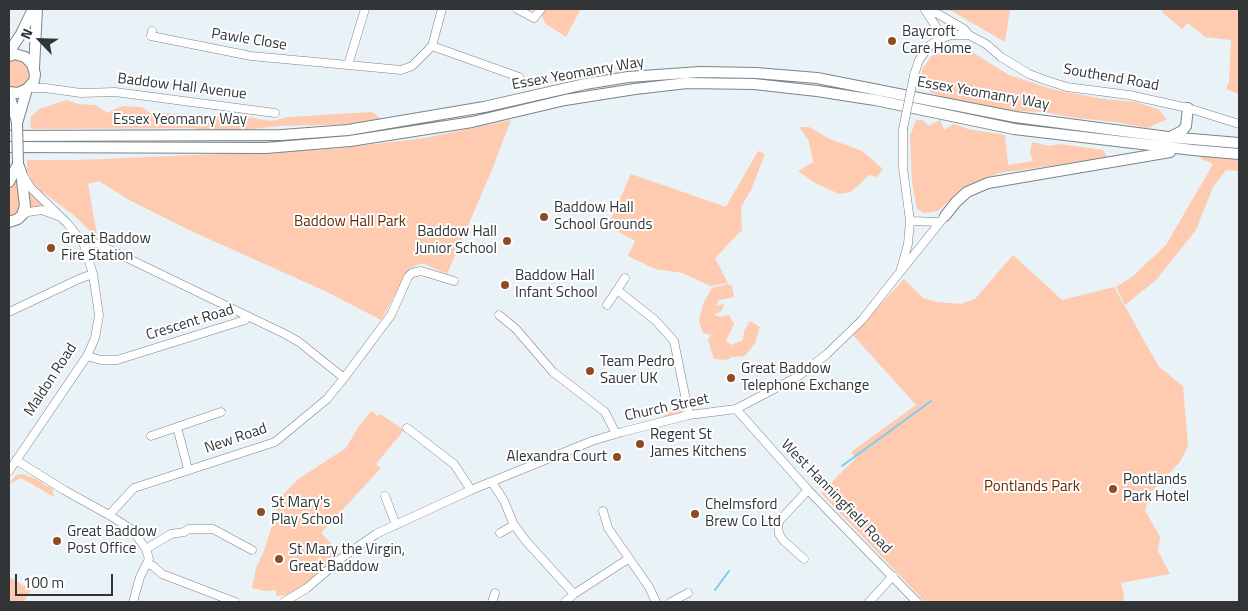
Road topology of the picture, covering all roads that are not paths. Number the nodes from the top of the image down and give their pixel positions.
1 (33, 9) edge
2 (37, 9) edge
3 (365, 9) edge
4 (442, 9) edge
5 (517, 9) edge
6 (541, 9) edge
7 (925, 10) edge
8 (152, 31) dead end
9 (969, 35) junction
10 (940, 38) junction
11 (432, 46) junction
12 (9, 54) edge
13 (348, 65) junction
14 (35, 71) junction
15 (519, 77) dead end
16 (28, 89) junction
17 (56, 89) junction
18 (9, 93) edge
19 (1188, 108) junction
20 (274, 113) dead end
21 (17, 122) junction
22 (1239, 124) edge
23 (9, 136) edge
24 (1168, 137) junction
25 (1239, 143) edge
26 (9, 147) edge
27 (1193, 150) junction
28 (1239, 154) edge
29 (19, 168) junction
30 (9, 182) edge
31 (62, 218) junction
32 (943, 218) junction
33 (910, 221) junction
34 (14, 222) edge
35 (84, 246) junction
36 (900, 272) junction
37 (93, 274) junction
38 (625, 278) dead end
39 (454, 281) dead end
40 (617, 290) junction
41 (607, 305) dead end
42 (9, 312) edge
43 (499, 316) dead end
44 (248, 317) junction
45 (87, 356) junction
46 (344, 378) junction
47 (736, 409) junction
48 (221, 412) dead end
49 (689, 415) junction
50 (178, 427) junction
51 (407, 428) dead end
52 (616, 434) junction
53 (151, 436) dead end
54 (16, 460) junction
55 (188, 469) junction
56 (9, 471) edge
57 (492, 482) junction
58 (471, 490) junction
59 (808, 490) junction
60 (385, 496) dead end
61 (603, 511) dead end
62 (109, 515) junction
63 (396, 525) junction
64 (514, 525) junction
65 (500, 533) dead end
66 (146, 549) junction
67 (252, 550) dead end
68 (628, 559) junction
69 (804, 559) dead end
70 (148, 564) junction
71 (893, 576) junction
72 (495, 593) dead end
73 (688, 593) dead end
74 (574, 594) junction
75 (133, 602) edge
76 (235, 602) edge
77 (284, 602) edge
78 (492, 602) edge
79 (565, 602) edge
80 (656, 602) edge
81 (671, 602) edge
82 (868, 602) edge
83 (917, 602) edge

1 - 12 main road
2 - 14 main road
3 - 13 street
4 - 11 street
5 - 6 street
7 - 9 street, Southend Road
7 - 10 street
8 - 13 street, Pawle Close
9 - 10 street
9 - 19 street, Southend Road
10 - 33 street, Church Street, bridge
11 - 13 street
11 - 15 street
12 - 14 main road
14 - 16 main road
14 - 17 street, Baddow Hall Avenue
16 - 17 street, Baddow Hall Avenue
16 - 18 main road
16 - 21 main road
17 - 20 street, Baddow Hall Avenue
18 - 21 main road
19 - 22 street, Southend Road
19 - 24 main road
21 - 29 main road, bridge
23 - 24 main road, Essex Yeomanry Way
24 - 25 main road, Essex Yeomanry Way
26 - 27 main road, Essex Yeomanry Way
27 - 28 main road
27 - 32 main road
29 - 30 main road
29 - 31 street, Maldon Road
29 - 34 main road
31 - 34 street
31 - 35 street, Maldon Road
32 - 33 street
32 - 36 street
33 - 36 street, Church Street
35 - 37 street, Maldon Road
35 - 44 street
36 - 47 street, Church Street
37 - 42 street
37 - 45 street, Maldon Road
38 - 40 street
39 - 46 street, New Road
40 - 41 street
40 - 49 street
43 - 52 street
44 - 45 street, Crescent Road
44 - 46 street, Crescent Road
45 - 54 street, Maldon Road
46 - 55 street, New Road
47 - 49 street, Church Street
47 - 59 street, West Hanningfield Road
48 - 50 street
49 - 52 street, Church Street
50 - 53 street
50 - 55 street
51 - 58 street
52 - 57 street, Church Street
54 - 56 street, Maldon Road
54 - 62 street
55 - 62 street, New Road
57 - 58 street, Church Street
57 - 64 street
58 - 63 street, Church Street
59 - 69 street
59 - 71 street, West Hanningfield Road
60 - 63 street
61 - 68 street
62 - 66 street
63 - 77 street, Church Street
64 - 65 street
64 - 74 street
66 - 67 street
66 - 70 street
68 - 74 street
68 - 80 street
70 - 75 street
70 - 76 street
71 - 82 street
71 - 83 street, West Hanningfield Road
72 - 78 street
73 - 81 street
74 - 79 street

